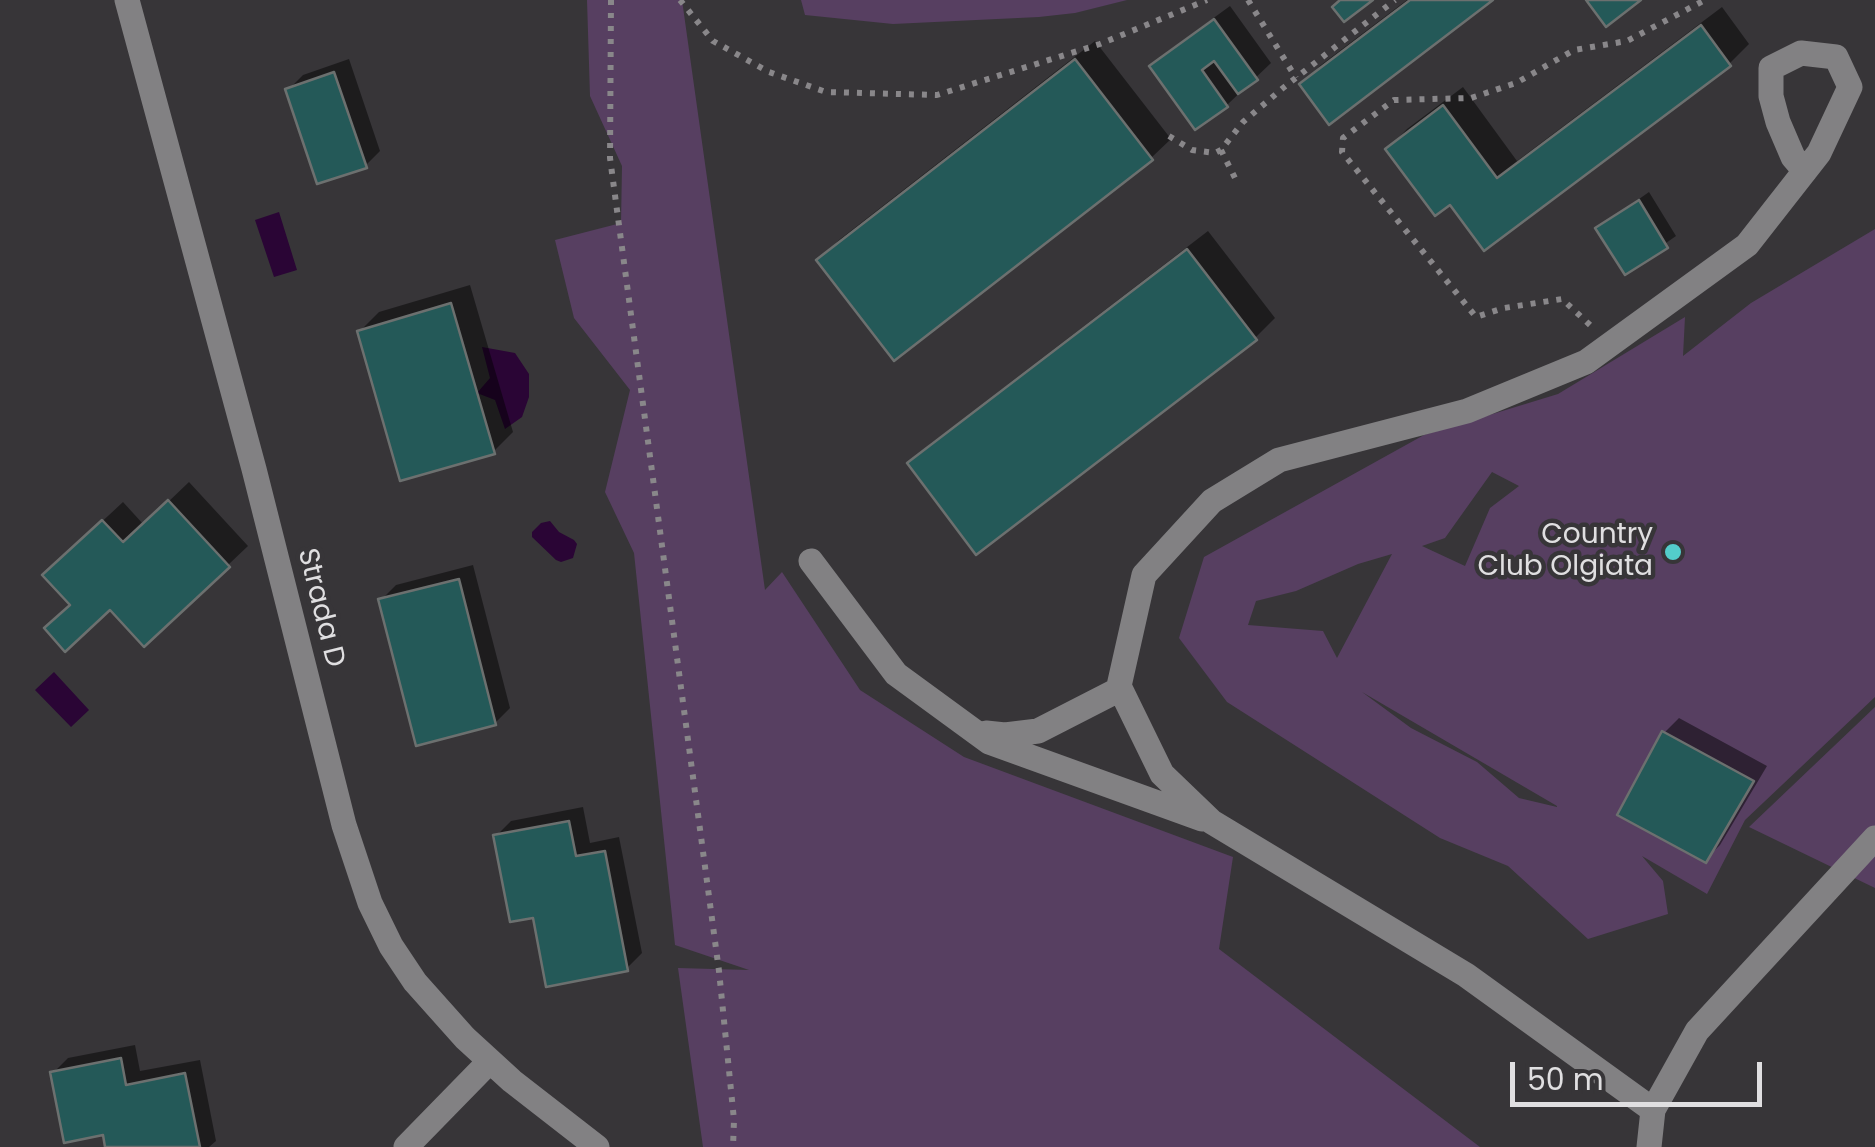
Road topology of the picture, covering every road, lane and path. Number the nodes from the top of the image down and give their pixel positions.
1 (127, 0) edge
2 (612, 0) edge
3 (680, 0) edge
4 (1207, 0) edge
5 (1248, 0) edge
6 (1396, 0) edge
7 (1705, 0) edge
8 (1296, 78) junction
9 (1169, 136) dead end
10 (1221, 150) junction
11 (1805, 171) dead end
12 (1235, 178) dead end
13 (1611, 344) junction
14 (811, 561) dead end
15 (1120, 689) junction
16 (1038, 731) junction
17 (975, 732) junction
18 (1048, 763) junction
19 (1212, 822) junction
20 (1875, 838) edge
21 (490, 1060) junction
22 (1653, 1110) junction
23 (406, 1147) edge
24 (597, 1147) edge
25 (733, 1147) edge
26 (1649, 1147) edge

1 - 21 street, Strada D
2 - 25 path
3 - 4 path
5 - 8 path
6 - 8 path
7 - 13 path
8 - 10 path
9 - 10 path
10 - 12 path
11 - 13 street
13 - 15 street
14 - 17 street
15 - 16 street
15 - 19 street
16 - 17 street
16 - 18 street
17 - 18 street
18 - 19 street
19 - 22 street
20 - 22 street
21 - 23 street
21 - 24 street, Strada D
22 - 26 street

